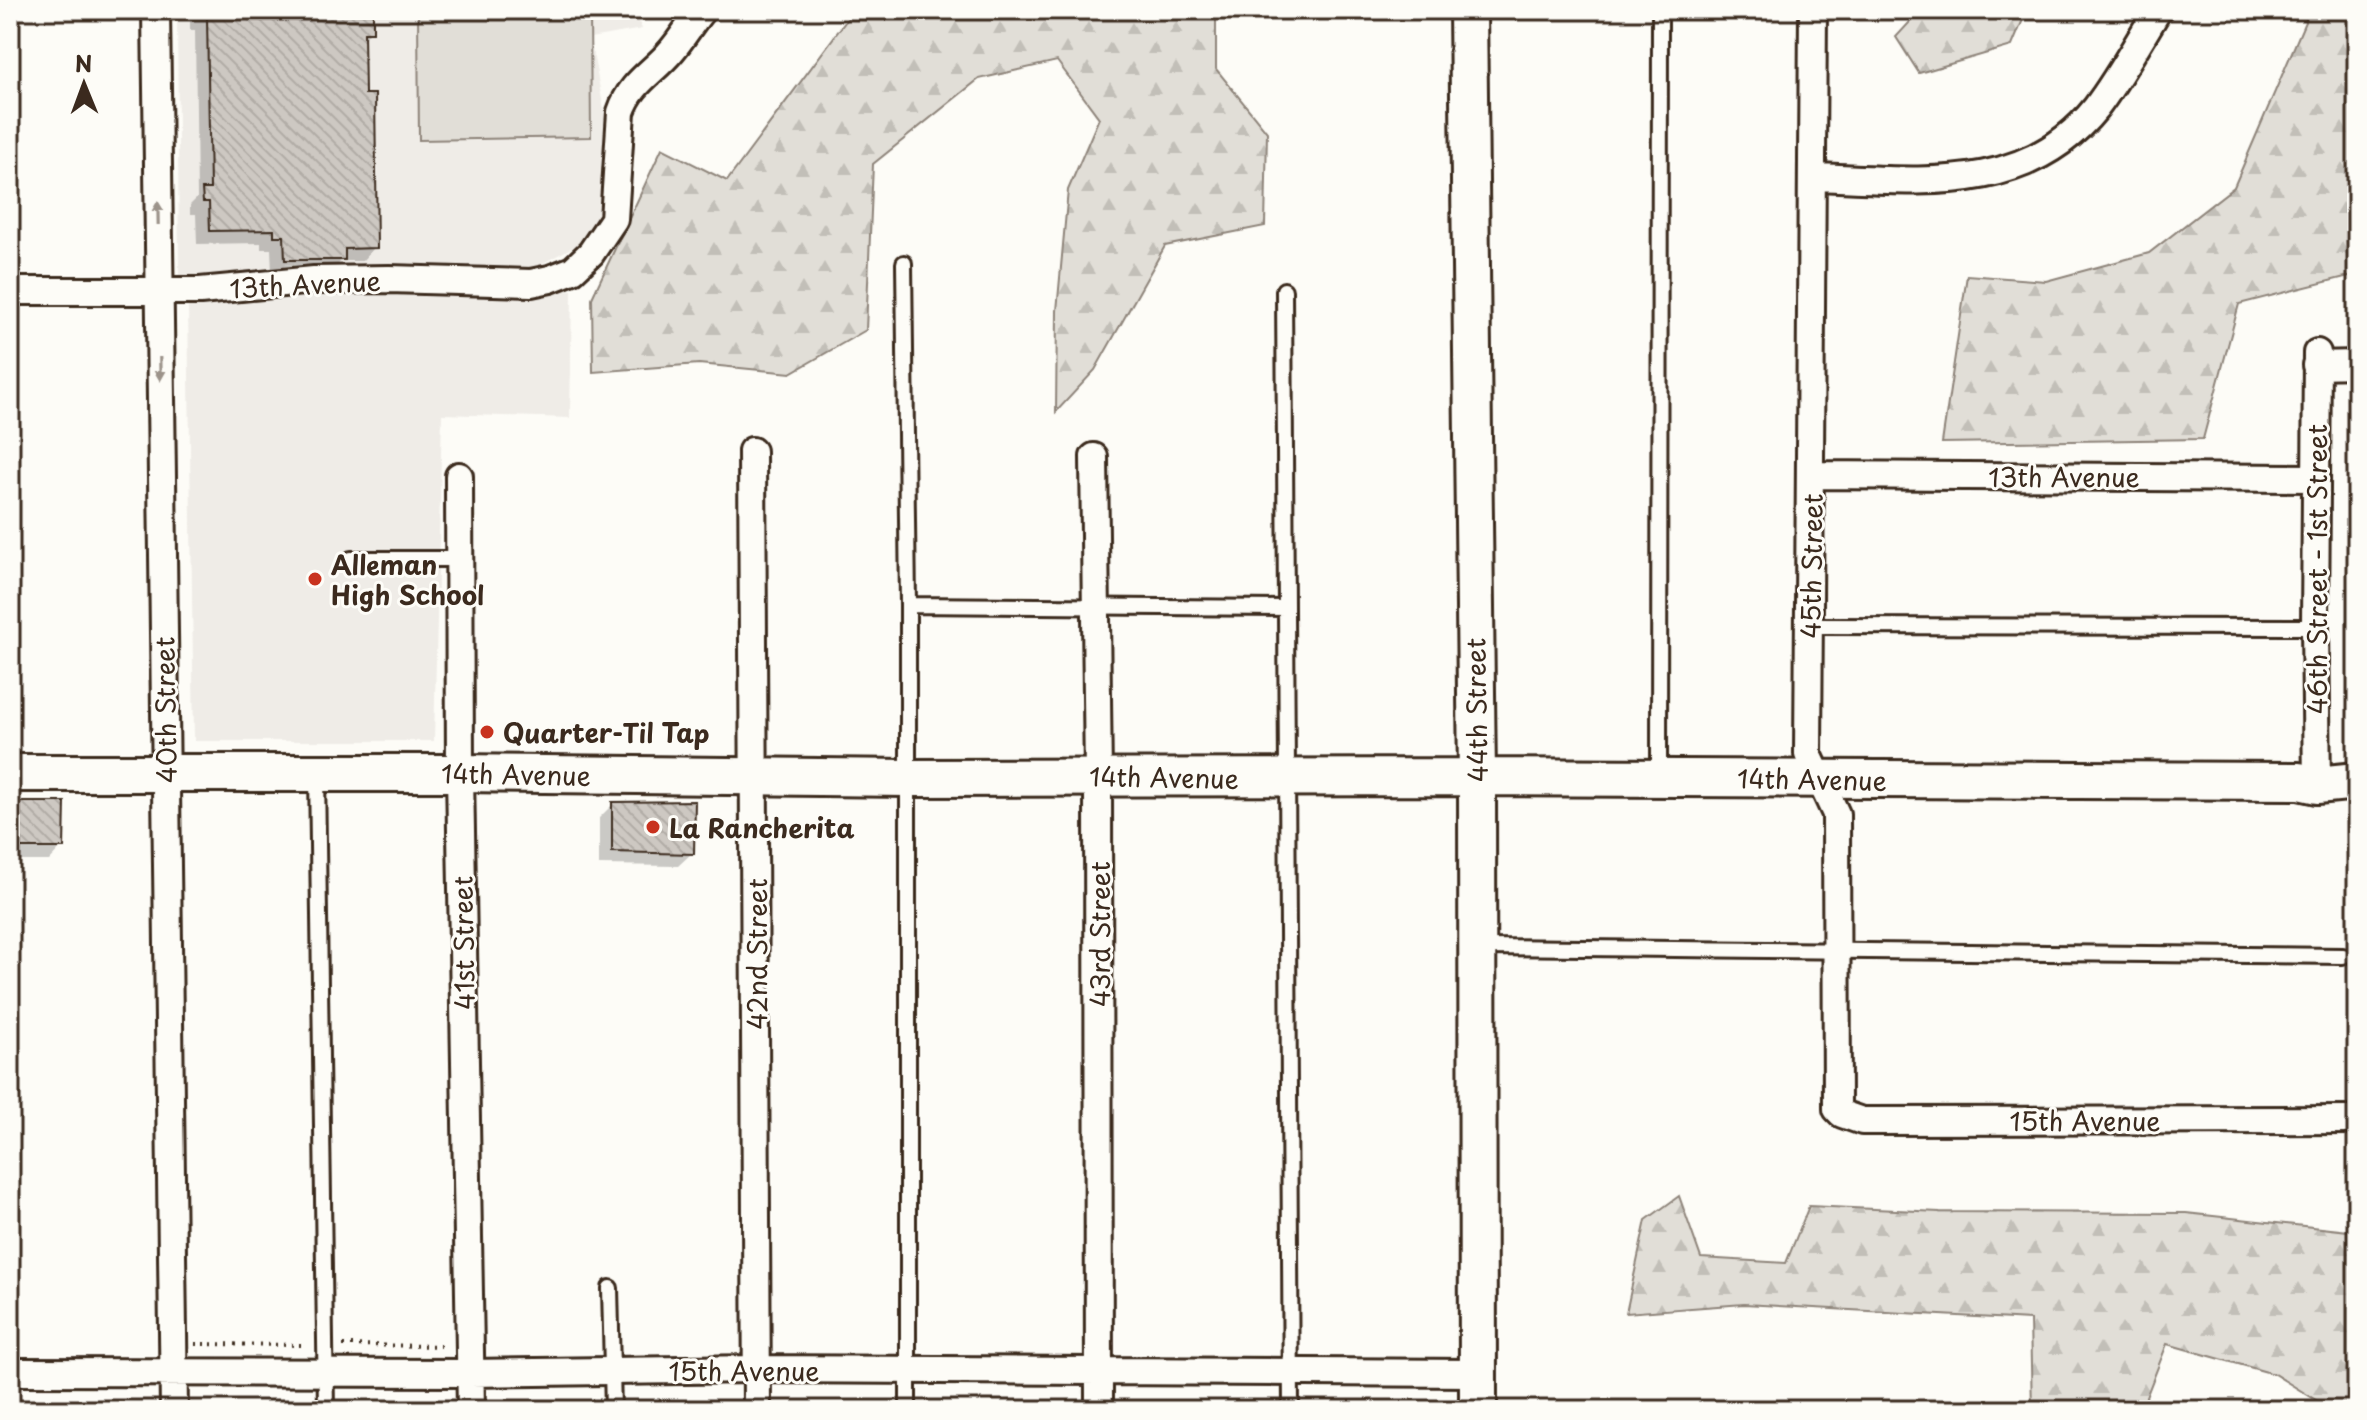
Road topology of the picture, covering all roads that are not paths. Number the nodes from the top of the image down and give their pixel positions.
1 (156, 10) edge
2 (702, 10) edge
3 (1468, 10) edge
4 (1660, 10) edge
5 (1813, 10) edge
6 (2158, 10) edge
7 (1813, 177) junction
8 (904, 263) dead end
9 (1284, 290) dead end
10 (10, 291) edge
11 (159, 291) junction
12 (2357, 364) edge
13 (752, 451) dead end
14 (1094, 457) dead end
15 (1811, 475) junction
16 (459, 476) dead end
17 (2316, 478) junction
18 (351, 559) dead end
19 (459, 559) junction
20 (908, 605) junction
21 (1097, 606) junction
22 (1285, 608) junction
23 (1810, 626) junction
24 (2315, 627) junction
25 (10, 773) edge
26 (166, 773) junction
27 (317, 773) junction
28 (460, 773) junction
29 (1098, 776) junction
30 (756, 777) junction
31 (1477, 777) junction
32 (1659, 777) junction
33 (908, 778) junction
34 (1286, 778) junction
35 (1821, 779) junction
36 (2357, 781) edge
37 (2317, 785) junction
38 (1478, 947) junction
39 (1836, 951) junction
40 (2343, 956) dead end
41 (1842, 1114) joint
42 (2357, 1120) edge
43 (610, 1288) dead end
44 (757, 1369) junction
45 (613, 1370) junction
46 (10, 1372) edge
47 (173, 1372) junction
48 (326, 1372) junction
49 (907, 1372) junction
50 (471, 1373) junction
51 (1099, 1373) junction
52 (1291, 1373) junction
53 (1477, 1373) junction
54 (174, 1410) edge
55 (326, 1410) edge
56 (471, 1410) edge
57 (613, 1410) edge
58 (757, 1410) edge
59 (908, 1410) edge
60 (1099, 1410) edge
61 (1291, 1410) edge
62 (1478, 1410) edge

11 -> 1 street, 40th Street
2 - 11 street, 13th Avenue
3 - 31 street, 44th Street
4 - 32 lane
5 - 7 street, 45th Street
6 - 7 street
7 - 15 street, 45th Street
8 - 20 lane
9 - 22 lane
10 - 11 street, 13th Avenue
11 -> 26 street, 40th Street
12 - 17 street, 46th Street - 1st Street
13 - 30 street, 42nd Street
14 - 21 street, 43rd Street
15 - 17 street, 13th Avenue
15 - 23 street, 45th Street
16 - 19 street, 41st Street
17 - 24 street, 46th Street - 1st Street
18 - 19 lane
19 - 28 street, 41st Street
20 - 21 lane
20 - 33 lane
21 - 22 lane
21 - 29 street, 43rd Street
22 - 34 lane
23 - 24 lane
23 - 35 street, 45th Street
24 - 37 street, 46th Street - 1st Street
25 - 26 street, 14th Avenue
26 - 27 street, 14th Avenue
26 - 47 street, 40th Street
27 - 28 street, 14th Avenue
27 - 48 lane
28 - 30 street, 14th Avenue
28 - 50 street, 41st Street
29 - 33 street, 14th Avenue
29 - 34 street, 14th Avenue
29 - 51 street, 43rd Street
30 - 33 street, 14th Avenue
30 - 44 street, 42nd Street
31 - 32 street, 14th Avenue
31 - 34 street, 14th Avenue
31 - 38 street, 44th Street
32 - 35 street, 14th Avenue
33 - 49 lane
34 - 52 lane
35 - 37 street, 14th Avenue
35 - 39 street, 45th Street
36 - 37 street, 14th Avenue
38 - 39 lane
38 - 53 street, 44th Street
39 - 40 lane
39 - 41 street, 45th Street
41 - 42 street, 15th Avenue
43 - 45 lane
44 - 45 street, 15th Avenue
44 - 49 street, 15th Avenue
44 - 58 street, 42nd Street
45 - 50 street, 15th Avenue
45 - 57 lane
46 - 47 street, 15th Avenue
47 - 48 street, 15th Avenue
47 - 54 street, 40th Street
48 - 50 street, 15th Avenue
48 - 55 lane
49 - 51 street, 15th Avenue
49 - 59 lane
50 - 56 street, 41st Street
51 - 52 street, 15th Avenue
51 - 60 street, 43rd Street
52 - 53 street, 15th Avenue
52 - 61 lane
53 - 62 street, 44th Street

